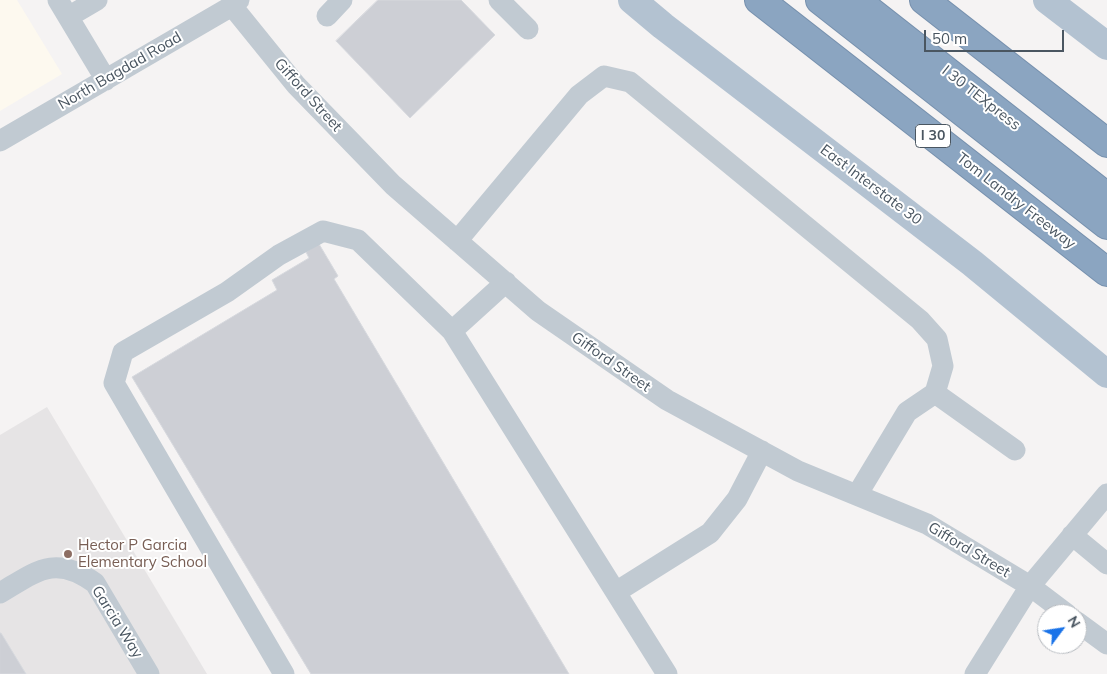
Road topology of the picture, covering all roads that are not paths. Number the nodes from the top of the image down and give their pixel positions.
1 (97, 0) edge
2 (342, 0) edge
3 (499, 0) edge
4 (632, 0) edge
5 (759, 0) edge
6 (820, 0) edge
7 (924, 0) edge
8 (1047, 0) edge
9 (235, 3) edge
10 (63, 8) edge
11 (852, 11) edge
12 (327, 16) dead end
13 (528, 29) dead end
14 (1107, 46) edge
15 (106, 80) junction
16 (1, 139) edge
17 (1107, 143) edge
18 (1107, 197) edge
19 (1107, 224) edge
20 (457, 241) junction
21 (1107, 272) edge
22 (506, 282) junction
23 (452, 331) junction
24 (1107, 374) edge
25 (935, 393) junction
26 (1015, 450) dead end
27 (762, 451) junction
28 (1107, 494) edge
29 (857, 495) junction
30 (1072, 536) junction
31 (1107, 564) edge
32 (1030, 586) junction
33 (616, 592) junction
34 (0, 593) edge
35 (1054, 604) edge
36 (1087, 629) edge
37 (1107, 644) edge
38 (149, 674) edge
39 (284, 674) edge
40 (667, 674) edge
41 (975, 674) edge

1 - 10 street
2 - 12 street
3 - 13 street
4 - 24 main road, East Interstate 30
5 - 21 highway, Tom Landry Freeway / I 30
6 - 11 highway
7 - 17 highway
8 - 14 main road
9 - 15 street, North Bagdad Road
9 - 20 street, Gifford Street
10 - 15 street
11 - 18 highway, I 30 TEXpress
11 - 19 highway
15 - 16 street, North Bagdad Road
20 - 22 street, Gifford Street
20 - 25 street
22 - 23 street
22 - 27 street, Gifford Street
23 - 33 street
23 - 39 street
25 - 26 street
25 - 29 street
27 - 29 street, Gifford Street
27 - 33 street
28 - 30 street
29 - 32 street, Gifford Street
30 - 31 street
30 - 32 street
32 - 35 street, Gifford Street
32 - 41 street
33 - 40 street
34 - 38 street, Garcia Way
36 - 37 street

